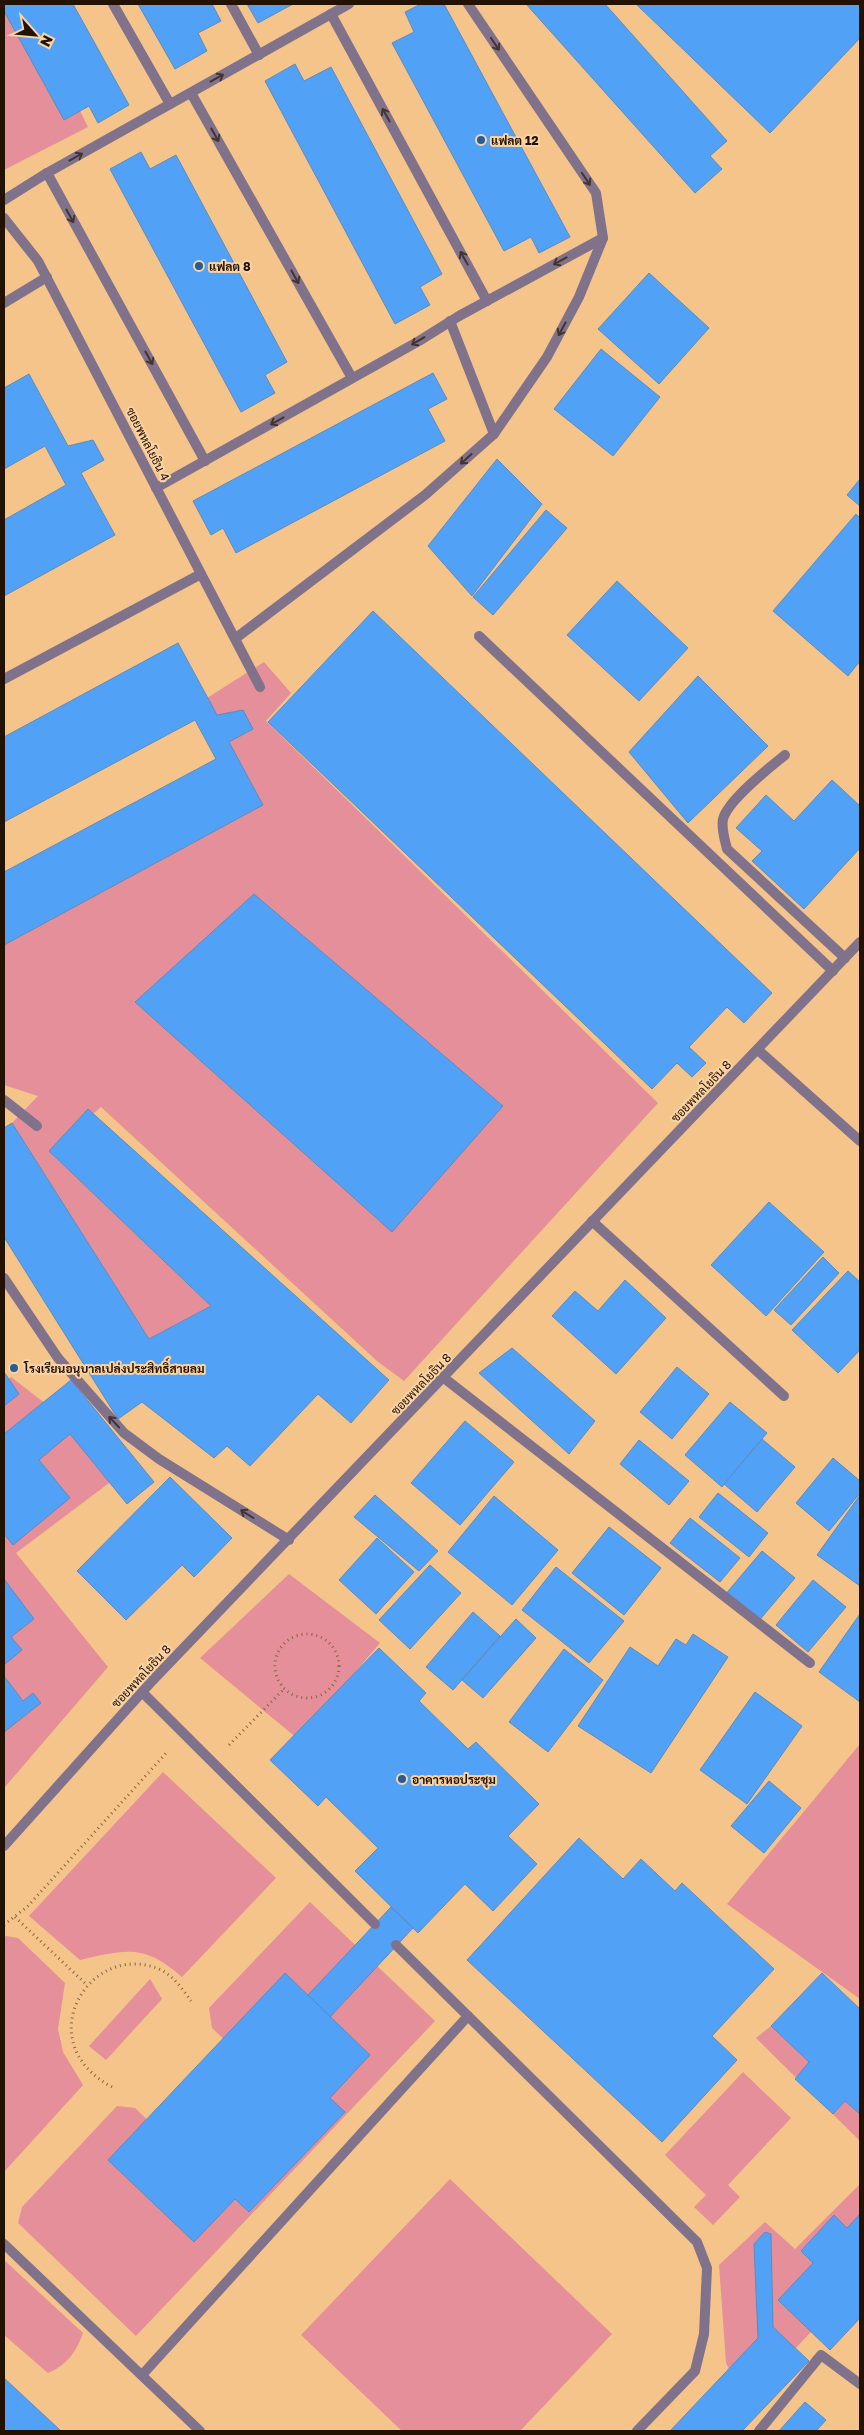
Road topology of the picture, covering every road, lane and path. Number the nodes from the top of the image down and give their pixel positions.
1 (113, 4) edge
2 (231, 4) edge
3 (349, 4) edge
4 (468, 4) edge
5 (331, 14) junction
6 (258, 55) junction
7 (191, 93) junction
8 (170, 104) junction
9 (47, 173) junction
10 (4, 200) edge
11 (4, 218) edge
12 (603, 238) junction
13 (47, 277) junction
14 (487, 301) junction
15 (4, 303) edge
16 (450, 321) junction
17 (352, 378) junction
18 (494, 434) junction
19 (206, 460) junction
20 (156, 488) junction
21 (201, 574) junction
22 (480, 636) dead end
23 (236, 638) junction
24 (4, 679) edge
25 (260, 688) dead end
26 (785, 755) dead end
27 (860, 942) edge
28 (845, 958) junction
29 (833, 971) junction
30 (758, 1050) junction
31 (4, 1100) edge
32 (37, 1126) dead end
33 (860, 1141) edge
34 (592, 1221) junction
35 (4, 1278) edge
36 (444, 1378) junction
37 (784, 1396) dead end
38 (289, 1540) junction
39 (810, 1663) dead end
40 (285, 1688) junction
41 (142, 1692) junction
42 (184, 1734) junction
43 (213, 1762) junction
44 (4, 1846) edge
45 (14, 1917) junction
46 (375, 1924) dead end
47 (4, 1925) edge
48 (396, 1945) dead end
49 (88, 1985) junction
50 (191, 2002) dead end
51 (468, 2016) junction
52 (112, 2088) dead end
53 (4, 2244) edge
54 (142, 2375) junction
55 (860, 2384) edge
56 (200, 2431) edge
57 (637, 2431) edge
58 (759, 2431) edge

1 - 8 street
2 - 6 street
3 - 5 street
4 -> 12 street
5 - 6 street
14 -> 5 street
7 -> 6 street
7 - 8 street
7 -> 17 street
9 -> 8 street
9 - 10 street
9 -> 19 street
11 - 13 street, ซอยพหลโยธิน 4
12 -> 14 street
12 -> 18 street
13 - 15 street
13 - 20 street, ซอยพหลโยธิน 4
14 - 16 street
16 -> 17 street
16 - 18 street
17 -> 19 street
18 -> 23 street
19 - 20 street
20 - 21 street, ซอยพหลโยธิน 4
21 - 23 street, ซอยพหลโยธิน 4
21 - 24 street
22 - 29 street
23 - 25 street, ซอยพหลโยธิน 4
26 - 28 street
27 - 28 street, ซอยพหลโยธิน 8
28 - 29 street, ซอยพหลโยธิน 8
29 - 30 street, ซอยพหลโยธิน 8
30 - 33 street
30 - 34 street, ซอยพหลโยธิน 8
31 - 32 street
34 - 36 street, ซอยพหลโยธิน 8
34 - 37 street
38 -> 35 street
36 - 38 street, ซอยพหลโยธิน 8
36 - 39 street
38 - 41 street, ซอยพหลโยธิน 8
40 - 40 path
40 - 43 path
41 - 42 street
41 - 44 street, ซอยพหลโยธิน 8
42 - 43 street
42 - 45 path
43 - 46 street
45 - 47 path
45 - 49 path
48 - 51 street
49 - 50 path
49 - 52 path
51 - 54 street
51 - 57 street
53 - 54 street
54 - 56 street
55 - 58 street

